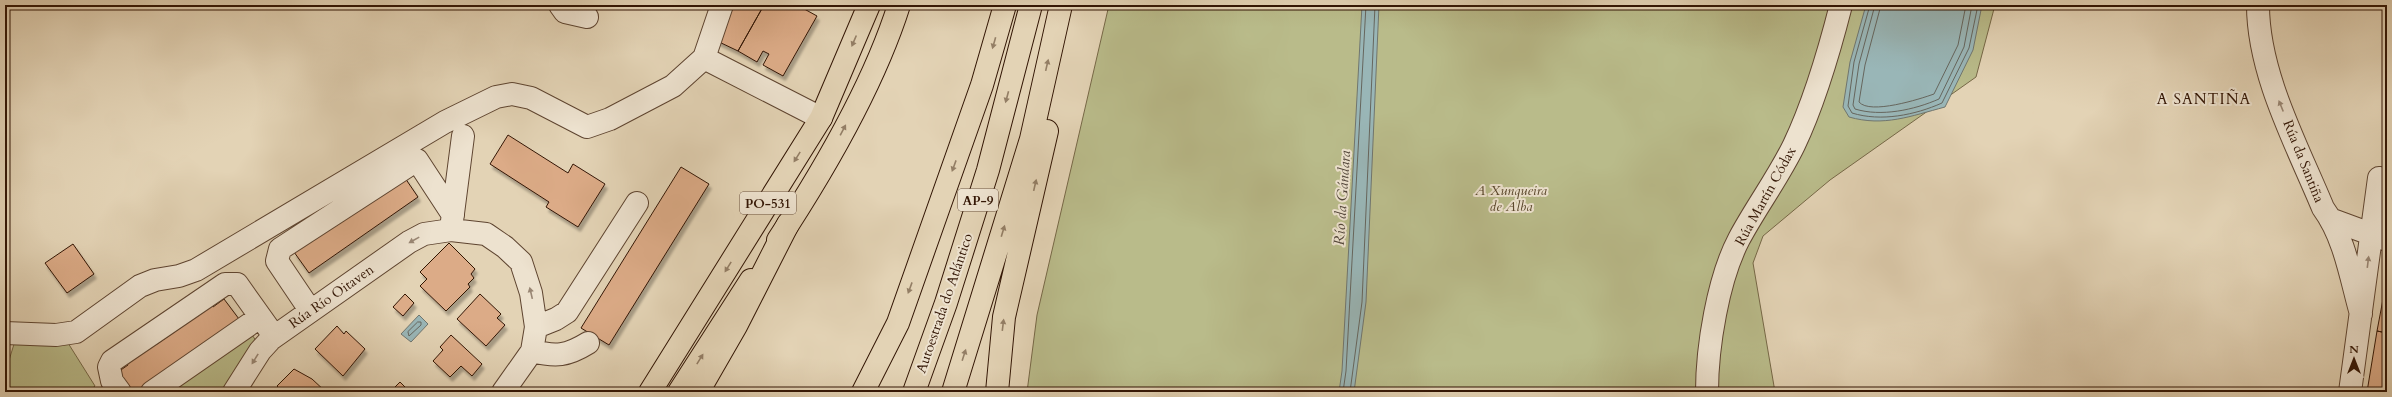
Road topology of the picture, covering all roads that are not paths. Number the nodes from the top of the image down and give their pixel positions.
1 (560, 5) edge
2 (722, 5) edge
3 (869, 5) edge
4 (899, 5) edge
5 (1005, 5) edge
6 (1031, 5) edge
7 (1061, 5) edge
8 (1076, 5) edge
9 (1841, 5) edge
10 (2258, 5) edge
11 (587, 17) dead end
12 (704, 58) junction
13 (821, 118) junction
14 (463, 136) dead end
15 (2379, 178) dead end
16 (637, 203) dead end
17 (2330, 218) junction
18 (452, 223) junction
19 (788, 224) junction
20 (2379, 237) edge
21 (310, 310) junction
22 (2361, 314) junction
23 (260, 317) junction
24 (536, 327) junction
25 (5, 333) edge
26 (274, 336) junction
27 (588, 343) dead end
28 (532, 351) junction
29 (120, 392) edge
30 (152, 392) edge
31 (234, 392) edge
32 (503, 392) edge
33 (650, 392) edge
34 (680, 392) edge
35 (698, 392) edge
36 (863, 392) edge
37 (914, 392) edge
38 (953, 392) edge
39 (997, 392) edge
40 (1707, 392) edge
41 (2350, 392) edge

1 - 11 street
2 - 12 street
3 -> 13 main road, PO-531
19 -> 4 main road, PO-531
5 -> 36 main road
6 -> 37 main road, Autoestrada do Atlántico / AP-9
38 -> 7 main road, AP-9
39 -> 8 main road
9 - 40 street, Rúa Martín Códax
17 -> 10 street, Rúa da Santiña
12 - 13 street
12 - 25 street
13 -> 33 main road, PO-531
14 - 18 street
15 - 20 street, Rúa da Santiña
16 - 24 street
17 - 20 street
17 - 22 street, Rúa da Santiña
18 -> 21 street, Rúa Río Oitaven
18 - 21 street
24 -> 18 street, Rúa Río Oitaven
34 -> 19 main road, PO-531
19 - 35 main road
22 -> 20 street, Rúa da Santiña
21 - 26 street, Rúa Río Oitaven
22 - 41 street, Rúa da Santiña
23 - 26 street
23 - 29 street
23 - 30 street
24 - 28 street, Rúa Río Oitaven
26 -> 31 street, Rúa Río Oitaven
27 - 28 street
28 - 32 street

